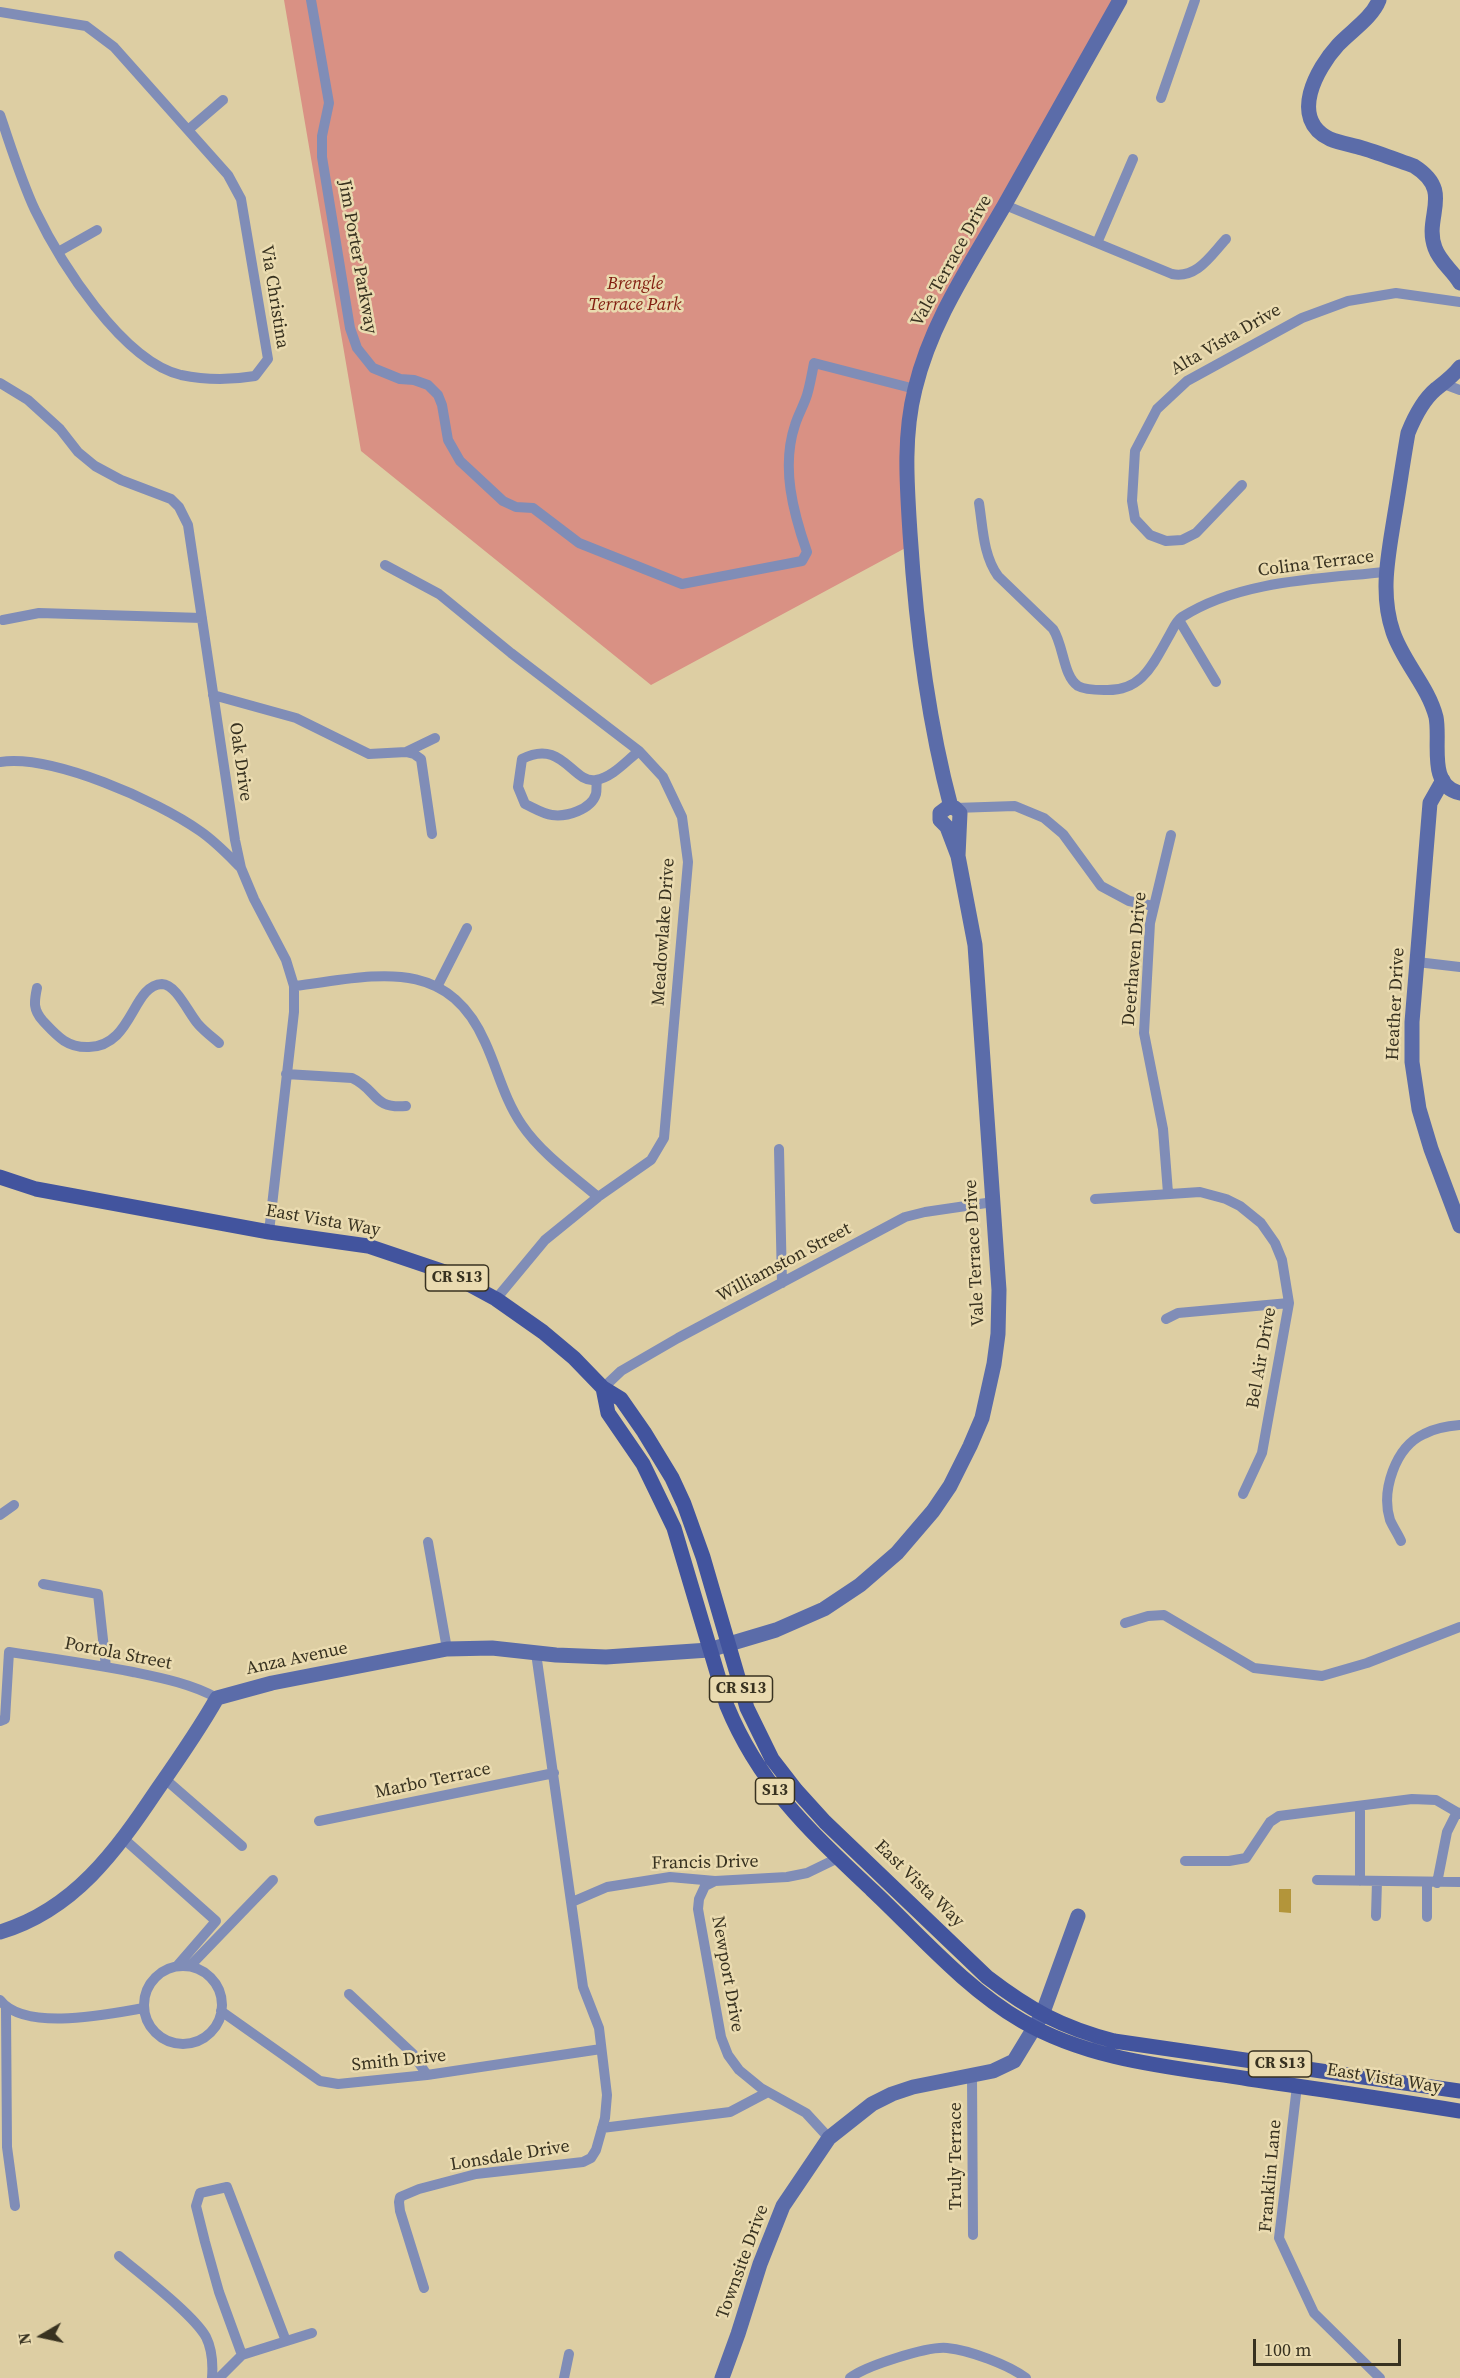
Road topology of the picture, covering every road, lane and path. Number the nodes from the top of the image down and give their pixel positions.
1 (311, 0) edge
2 (1120, 0) edge
3 (1195, 0) edge
4 (1378, 0) edge
5 (0, 12) edge
6 (1161, 98) dead end
7 (223, 100) dead end
8 (0, 115) edge
9 (188, 130) junction
10 (1133, 159) dead end
11 (1005, 205) junction
12 (97, 230) dead end
13 (1226, 239) dead end
14 (1098, 243) junction
15 (58, 252) junction
16 (1460, 283) edge
17 (1460, 302) edge
18 (1460, 367) edge
19 (0, 383) edge
20 (1444, 384) junction
21 (915, 389) junction
22 (1460, 390) edge
23 (1242, 485) dead end
24 (979, 503) dead end
25 (385, 565) dead end
26 (1386, 572) junction
27 (202, 618) junction
28 (3, 620) dead end
29 (1179, 620) junction
30 (1216, 682) dead end
31 (213, 695) junction
32 (435, 738) dead end
33 (639, 751) junction
34 (406, 752) junction
35 (0, 762) edge
36 (597, 780) junction
37 (1443, 780) junction
38 (1460, 793) edge
39 (953, 816) junction
40 (432, 834) dead end
41 (1171, 835) dead end
42 (241, 868) junction
43 (1153, 906) junction
44 (468, 928) dead end
45 (1417, 962) junction
46 (1460, 967) edge
47 (294, 986) junction
48 (437, 987) junction
49 (38, 988) dead end
50 (219, 1043) dead end
51 (286, 1074) junction
52 (406, 1106) dead end
53 (779, 1149) dead end
54 (0, 1177) edge
55 (1168, 1193) junction
56 (598, 1197) junction
57 (1095, 1199) dead end
58 (993, 1202) junction
59 (1460, 1226) edge
60 (268, 1232) junction
61 (782, 1283) junction
62 (496, 1299) junction
63 (1289, 1303) junction
64 (1166, 1319) dead end
65 (603, 1388) junction
66 (1460, 1425) edge
67 (1243, 1494) dead end
68 (14, 1505) dead end
69 (0, 1515) edge
70 (1401, 1541) dead end
71 (428, 1542) dead end
72 (43, 1584) dead end
73 (1125, 1623) dead end
74 (1460, 1626) edge
75 (728, 1644) junction
76 (447, 1649) junction
77 (709, 1650) junction
78 (537, 1653) junction
79 (106, 1667) junction
80 (217, 1698) junction
81 (0, 1721) edge
82 (554, 1773) junction
83 (165, 1779) junction
84 (1360, 1806) junction
85 (1458, 1813) edge
86 (319, 1821) dead end
87 (806, 1828) junction
88 (124, 1839) junction
89 (242, 1846) dead end
90 (838, 1858) junction
91 (1185, 1861) dead end
92 (879, 1872) junction
93 (273, 1880) dead end
94 (1317, 1880) dead end
95 (715, 1881) junction
96 (1360, 1881) junction
97 (1377, 1881) junction
98 (1460, 1882) edge
99 (1432, 1883) junction
100 (572, 1902) junction
101 (1078, 1916) dead end
102 (1377, 1916) dead end
103 (1427, 1917) dead end
104 (0, 1932) edge
105 (177, 1966) junction
106 (190, 1966) junction
107 (349, 1994) dead end
108 (3, 2004) edge
109 (144, 2008) junction
110 (221, 2011) junction
111 (1039, 2021) junction
112 (601, 2049) junction
113 (1300, 2067) junction
114 (427, 2075) junction
115 (1230, 2076) junction
116 (972, 2077) junction
117 (1297, 2086) junction
118 (1460, 2091) edge
119 (768, 2092) junction
120 (1460, 2111) edge
121 (602, 2128) junction
122 (828, 2138) junction
123 (15, 2206) dead end
124 (973, 2235) dead end
125 (119, 2256) dead end
126 (424, 2288) dead end
127 (312, 2333) dead end
128 (285, 2341) junction
129 (569, 2354) dead end
130 (242, 2355) junction
131 (212, 2378) edge
132 (219, 2378) edge
133 (564, 2378) edge
134 (722, 2378) edge
135 (850, 2378) edge
136 (1026, 2378) edge
137 (1380, 2378) edge

1 - 21 street, Jim Porter Parkway
2 - 11 main road, Vale Terrace Drive
3 - 6 street
4 - 16 main road
5 - 9 street, Via Christina
7 - 9 street
8 - 15 street, Via Christina
9 - 15 street, Via Christina
10 - 14 street
11 - 14 street
11 - 21 main road, Vale Terrace Drive
12 - 15 street
13 - 14 street
17 - 23 street, Alta Vista Drive
18 - 20 main road
19 - 27 street, Oak Drive
20 - 22 street
20 - 26 main road
21 - 39 main road, Vale Terrace Drive
24 - 29 street, Colina Terrace
25 - 33 street, Meadowlake Drive
26 - 29 street, Colina Terrace
26 - 37 main road
27 - 28 street
27 - 31 street, Oak Drive
29 - 30 street
31 - 34 street
31 - 42 street, Oak Drive
32 - 34 street
33 - 36 street
33 - 56 street, Meadowlake Drive
34 - 40 street
35 - 42 street
36 - 36 street
37 - 38 main road
37 - 45 main road, Heather Drive
39 - 43 street
39 - 58 main road, Vale Terrace Drive
41 - 43 street, Deerhaven Drive
42 - 47 street, Oak Drive
43 - 55 street, Deerhaven Drive
44 - 48 street
45 - 46 street
45 - 59 main road, Heather Drive
47 - 48 street
47 - 51 street, Oak Drive
48 - 56 street
49 - 50 street
51 - 52 street
51 - 60 street, Oak Drive
53 - 61 street
54 - 60 main road, East Vista Way / CR S13
55 - 57 street, Bel Air Drive
55 - 63 street, Bel Air Drive
56 - 62 street, Meadowlake Drive
58 - 61 street, Williamston Street
58 - 75 main road, Vale Terrace Drive
60 - 62 main road, East Vista Way / CR S13
61 - 65 street, Williamston Street
62 - 65 main road, East Vista Way / CR S13
63 - 64 street
63 - 67 street, Bel Air Drive
65 - 75 main road, East Vista Way / CR S13
65 - 77 main road, CR S13
66 - 70 street
68 - 69 street
71 - 76 street
72 - 79 street
73 - 74 street
75 - 77 main road, Vale Terrace Drive
75 - 92 main road, East Vista Way / CR S13
76 - 78 main road, Anza Avenue
76 - 80 main road, Anza Avenue
77 - 78 main road, Anza Avenue
77 - 87 main road, East Vista Way / S13
78 - 82 street
79 - 80 street, Portola Street
79 - 81 street, Portola Street
80 - 83 main road
82 - 86 street, Marbo Terrace
82 - 100 street
83 - 88 main road
83 - 89 street
84 - 85 street
84 - 91 street
84 - 96 street
85 - 99 street
87 - 90 main road, East Vista Way / S13
87 - 92 main road
88 - 104 main road
88 - 105 street
90 - 95 street, Francis Drive
90 - 111 main road, East Vista Way / S13
92 - 111 main road, East Vista Way / CR S13
93 - 106 street
94 - 96 street
95 - 100 street, Francis Drive
95 - 119 street, Newport Drive
96 - 97 street
97 - 99 street
97 - 102 street
98 - 99 street
99 - 103 street
100 - 112 street
101 - 111 main road, Townsite Drive
105 - 106 street
105 - 109 street
106 - 110 street
107 - 114 street
108 - 109 street
108 - 123 street
109 - 110 street
110 - 114 street, Smith Drive
111 - 113 main road, East Vista Way / CR S13
111 - 115 main road, East Vista Way / S13
111 - 116 main road, Townsite Drive
112 - 114 street, Smith Drive
112 - 121 street
113 - 115 main road
113 - 118 main road, East Vista Way / CR S13
115 - 117 main road, East Vista Way / S13
116 - 122 main road, Townsite Drive
116 - 124 street, Truly Terrace
117 - 120 main road, East Vista Way / S13
117 - 137 street, Franklin Lane
119 - 121 street
119 - 122 street, Newport Drive
121 - 126 street, Lonsdale Drive
122 - 134 main road, Townsite Drive
125 - 131 street
127 - 128 street
128 - 130 street
128 - 130 street
129 - 133 street
130 - 132 street
135 - 136 street

